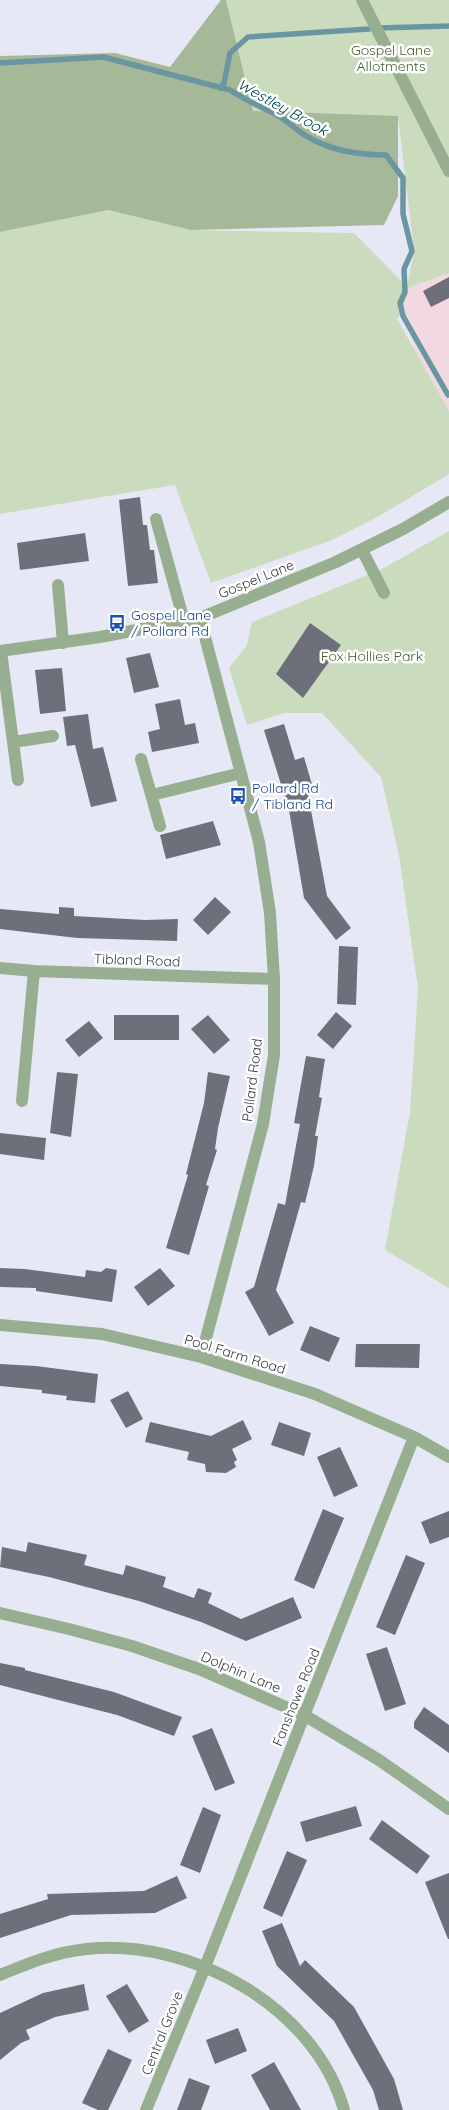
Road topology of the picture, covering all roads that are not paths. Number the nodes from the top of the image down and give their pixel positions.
1 (362, 0) edge
2 (449, 171) edge
3 (449, 502) edge
4 (156, 519) dead end
5 (362, 550) junction
6 (58, 585) dead end
7 (384, 593) dead end
8 (200, 618) junction
9 (184, 621) junction
10 (63, 643) junction
11 (1, 651) edge
12 (53, 736) dead end
13 (13, 742) junction
14 (142, 759) dead end
15 (241, 773) junction
16 (18, 780) dead end
17 (152, 796) junction
18 (160, 826) dead end
19 (0, 968) edge
20 (34, 971) junction
21 (274, 979) junction
22 (22, 1101) dead end
23 (0, 1325) edge
24 (201, 1357) junction
25 (414, 1437) junction
26 (449, 1457) edge
27 (0, 1613) edge
28 (304, 1715) junction
29 (449, 1809) edge
30 (205, 1967) junction
31 (0, 1975) edge
32 (146, 2110) edge
33 (344, 2110) edge

1 - 2 street
3 - 5 street, Gospel Lane
4 - 9 street
5 - 7 street
5 - 8 street, Gospel Lane
6 - 10 street
8 - 9 street, Gospel Lane
8 - 15 street, Pollard Road
9 - 10 street, Gospel Lane
10 - 11 street, Gospel Lane
11 - 13 street, Gospel Lane
12 - 13 street
13 - 16 street, Gospel Lane
14 - 17 street
15 - 17 street
15 - 21 street, Pollard Road
17 - 18 street
19 - 20 street, Tibland Road
20 - 21 street, Tibland Road
20 - 22 street
21 - 24 street, Pollard Road
23 - 24 street, Pool Farm Road
24 - 25 street, Pool Farm Road
25 - 26 street, Pool Farm Road
25 - 28 street, Fanshawe Road
27 - 28 street, Dolphin Lane
28 - 29 street, Dolphin Lane
28 - 30 street, Fanshawe Road
30 - 31 street
30 - 32 street, Central Grove
30 - 33 street

